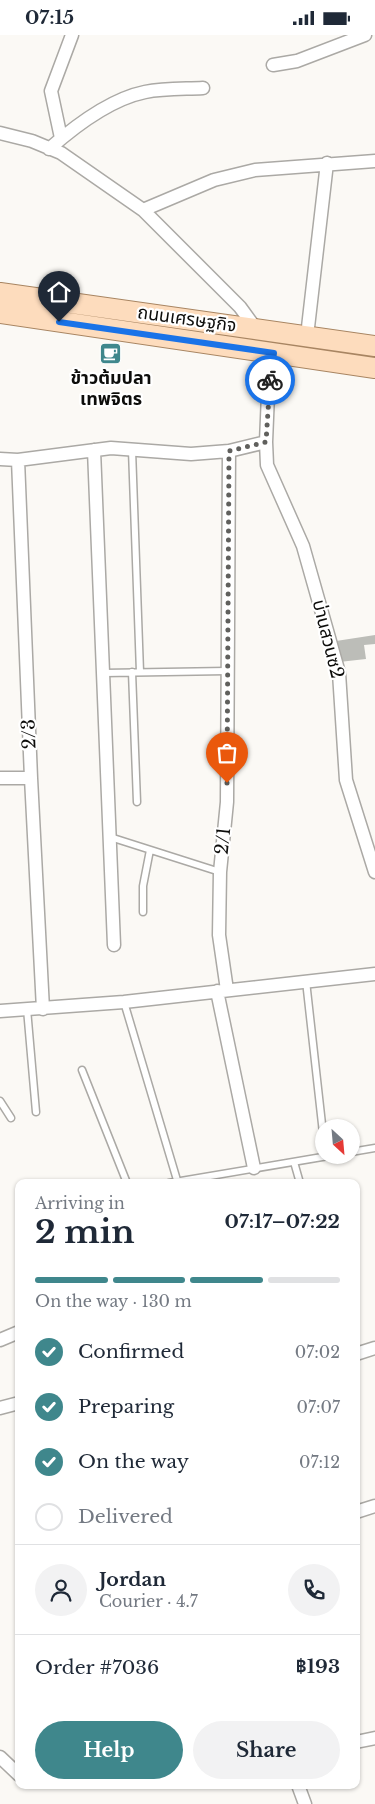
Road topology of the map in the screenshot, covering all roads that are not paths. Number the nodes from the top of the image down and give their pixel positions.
1 (72, 35) edge
2 (365, 35) edge
3 (274, 65) dead end
4 (203, 88) dead end
5 (0, 133) edge
6 (61, 138) junction
7 (49, 149) junction
8 (375, 161) edge
9 (327, 163) junction
10 (143, 210) junction
11 (0, 293) edge
12 (0, 313) edge
13 (256, 329) junction
14 (307, 336) junction
15 (375, 346) edge
16 (274, 353) junction
17 (375, 368) edge
18 (266, 442) junction
19 (132, 449) junction
20 (94, 450) junction
21 (229, 451) junction
22 (0, 459) edge
23 (18, 460) junction
24 (227, 671) junction
25 (132, 672) junction
26 (140, 672) junction
27 (104, 673) junction
28 (0, 778) edge
29 (31, 778) junction
30 (138, 802) dead end
31 (110, 837) junction
32 (150, 851) junction
33 (375, 871) edge
34 (220, 872) junction
35 (143, 912) dead end
36 (114, 945) dead end
37 (375, 974) edge
38 (306, 981) junction
39 (222, 991) junction
40 (124, 1002) junction
41 (27, 1009) junction
42 (43, 1009) junction
43 (0, 1011) edge
44 (82, 1070) dead end
45 (0, 1101) edge
46 (36, 1112) dead end
47 (10, 1118) dead end
48 (321, 1119) edge
49 (375, 1148) edge
50 (360, 1150) edge
51 (315, 1158) edge
52 (294, 1161) junction
53 (254, 1168) junction
54 (124, 1179) edge
55 (178, 1179) edge
56 (184, 1179) edge
57 (299, 1179) edge
58 (15, 1334) edge
59 (0, 1340) edge
60 (375, 1348) edge
61 (360, 1352) edge
62 (15, 1404) edge
63 (0, 1408) edge
64 (375, 1506) edge
65 (360, 1511) edge
66 (375, 1738) edge
67 (360, 1741) edge
68 (0, 1757) edge
69 (15, 1771) edge
70 (299, 1789) edge
71 (305, 1804) edge

1 - 6 street
2 - 3 street
4 - 6 street
5 - 7 street
6 - 7 street
7 - 10 street
8 - 9 street
9 - 10 street
9 - 14 street
10 - 13 street
11 - 13 main road, ถนนเศรษฐกิจ
12 - 16 main road, ถนนเศรษฐกิจ
13 - 14 main road, ถนนเศรษฐกิจ
14 - 15 main road, ถนนเศรษฐกิจ
16 - 17 main road, ถนนเศรษฐกิจ
16 - 18 street, บ่านสวนซ2
18 - 21 street
18 - 33 street, บ่านสวนซ2
19 - 20 street
19 - 21 street
19 - 26 lane
20 - 23 street
20 - 27 street
21 - 24 street, 2/1
22 - 23 street
23 - 29 street, 2/3
24 - 26 lane
24 - 34 street, 2/1
25 - 26 lane
25 - 27 lane
25 - 30 lane
27 - 31 street
28 - 29 street
29 - 42 street, 2/3
31 - 32 lane
31 - 36 street
32 - 34 lane
32 - 35 lane
34 - 39 street, 2/1
37 - 38 street
38 - 39 street
38 - 48 lane
39 - 40 street
39 - 53 street, 2/1
40 - 42 street
40 - 55 lane
41 - 42 street
41 - 43 street
41 - 46 lane
44 - 54 lane
45 - 47 lane
49 - 50 lane
51 - 52 lane
52 - 53 lane
52 - 57 lane
53 - 56 lane
58 - 59 street
60 - 61 street
62 - 63 street
64 - 65 street
66 - 67 street
68 - 69 street
70 - 71 street

